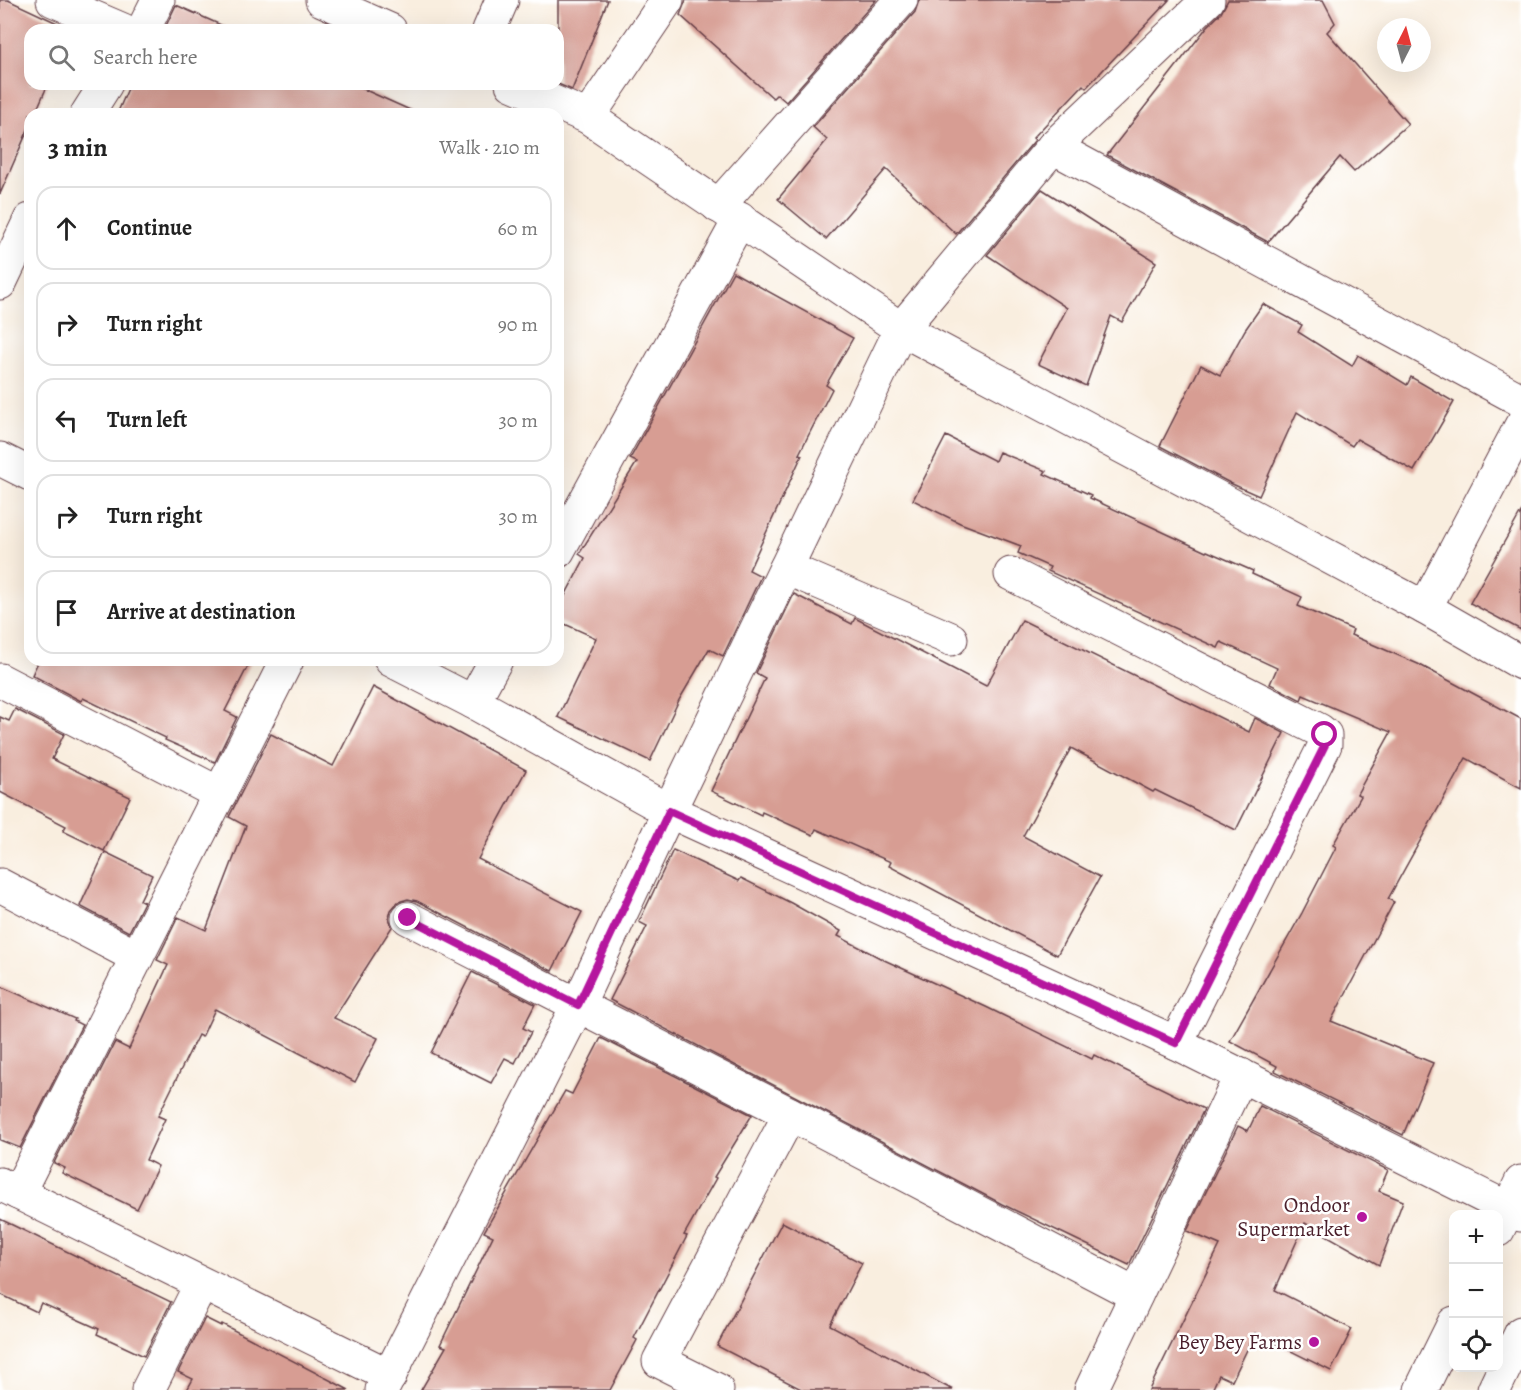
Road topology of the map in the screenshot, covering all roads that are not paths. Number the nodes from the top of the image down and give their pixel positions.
1 (53, 0) edge
2 (158, 0) edge
3 (322, 0) edge
4 (502, 0) edge
5 (667, 0) edge
6 (900, 0) edge
7 (1208, 0) edge
8 (109, 24) edge
9 (146, 24) edge
10 (376, 24) edge
11 (492, 24) edge
12 (102, 90) edge
13 (520, 96) edge
14 (91, 108) edge
15 (559, 108) edge
16 (564, 110) edge
17 (588, 117) junction
18 (1053, 147) junction
19 (729, 212) junction
20 (24, 233) edge
21 (0, 283) edge
22 (901, 329) junction
23 (1521, 400) edge
24 (1521, 426) edge
25 (0, 459) edge
26 (24, 471) edge
27 (564, 530) edge
28 (786, 568) junction
29 (1011, 574) dead end
30 (1425, 608) junction
31 (951, 639) dead end
32 (1521, 663) edge
33 (284, 666) edge
34 (403, 666) edge
35 (493, 666) edge
36 (0, 680) edge
37 (473, 702) junction
38 (220, 794) junction
39 (669, 811) junction
40 (0, 885) edge
41 (408, 918) dead end
42 (137, 957) junction
43 (578, 1005) junction
44 (1176, 1043) junction
45 (1241, 1075) junction
46 (790, 1114) junction
47 (9, 1189) edge
48 (1512, 1209) edge
49 (201, 1284) junction
50 (1136, 1295) junction
51 (1449, 1333) edge
52 (1520, 1337) edge
53 (386, 1383) edge
54 (148, 1390) edge
55 (717, 1390) edge
56 (1091, 1390) edge
57 (1421, 1390) edge
58 (1494, 1390) edge

1 - 8 street
2 - 9 street
3 - 10 street
4 - 11 street
5 - 17 street
6 - 19 street
7 - 18 street
12 - 14 street
13 - 15 street
16 - 17 street
17 - 19 street
18 - 22 street
18 - 23 street
19 - 22 street
19 - 27 street
20 - 21 street
22 - 28 street
22 - 30 street
24 - 30 street
25 - 26 street
28 - 31 street
28 - 39 street
29 - 44 street
30 - 32 street
33 - 38 street
34 - 37 street
35 - 37 street
36 - 38 street
37 - 39 street
38 - 42 street
39 - 43 street
39 - 44 street
40 - 42 street
41 - 43 street
42 - 47 street
43 - 46 street
43 - 53 street
44 - 45 street
45 - 48 street
45 - 50 street
46 - 50 street
46 - 55 street
47 - 49 street
49 - 53 street
49 - 54 street
50 - 56 street
51 - 57 street
52 - 58 street

